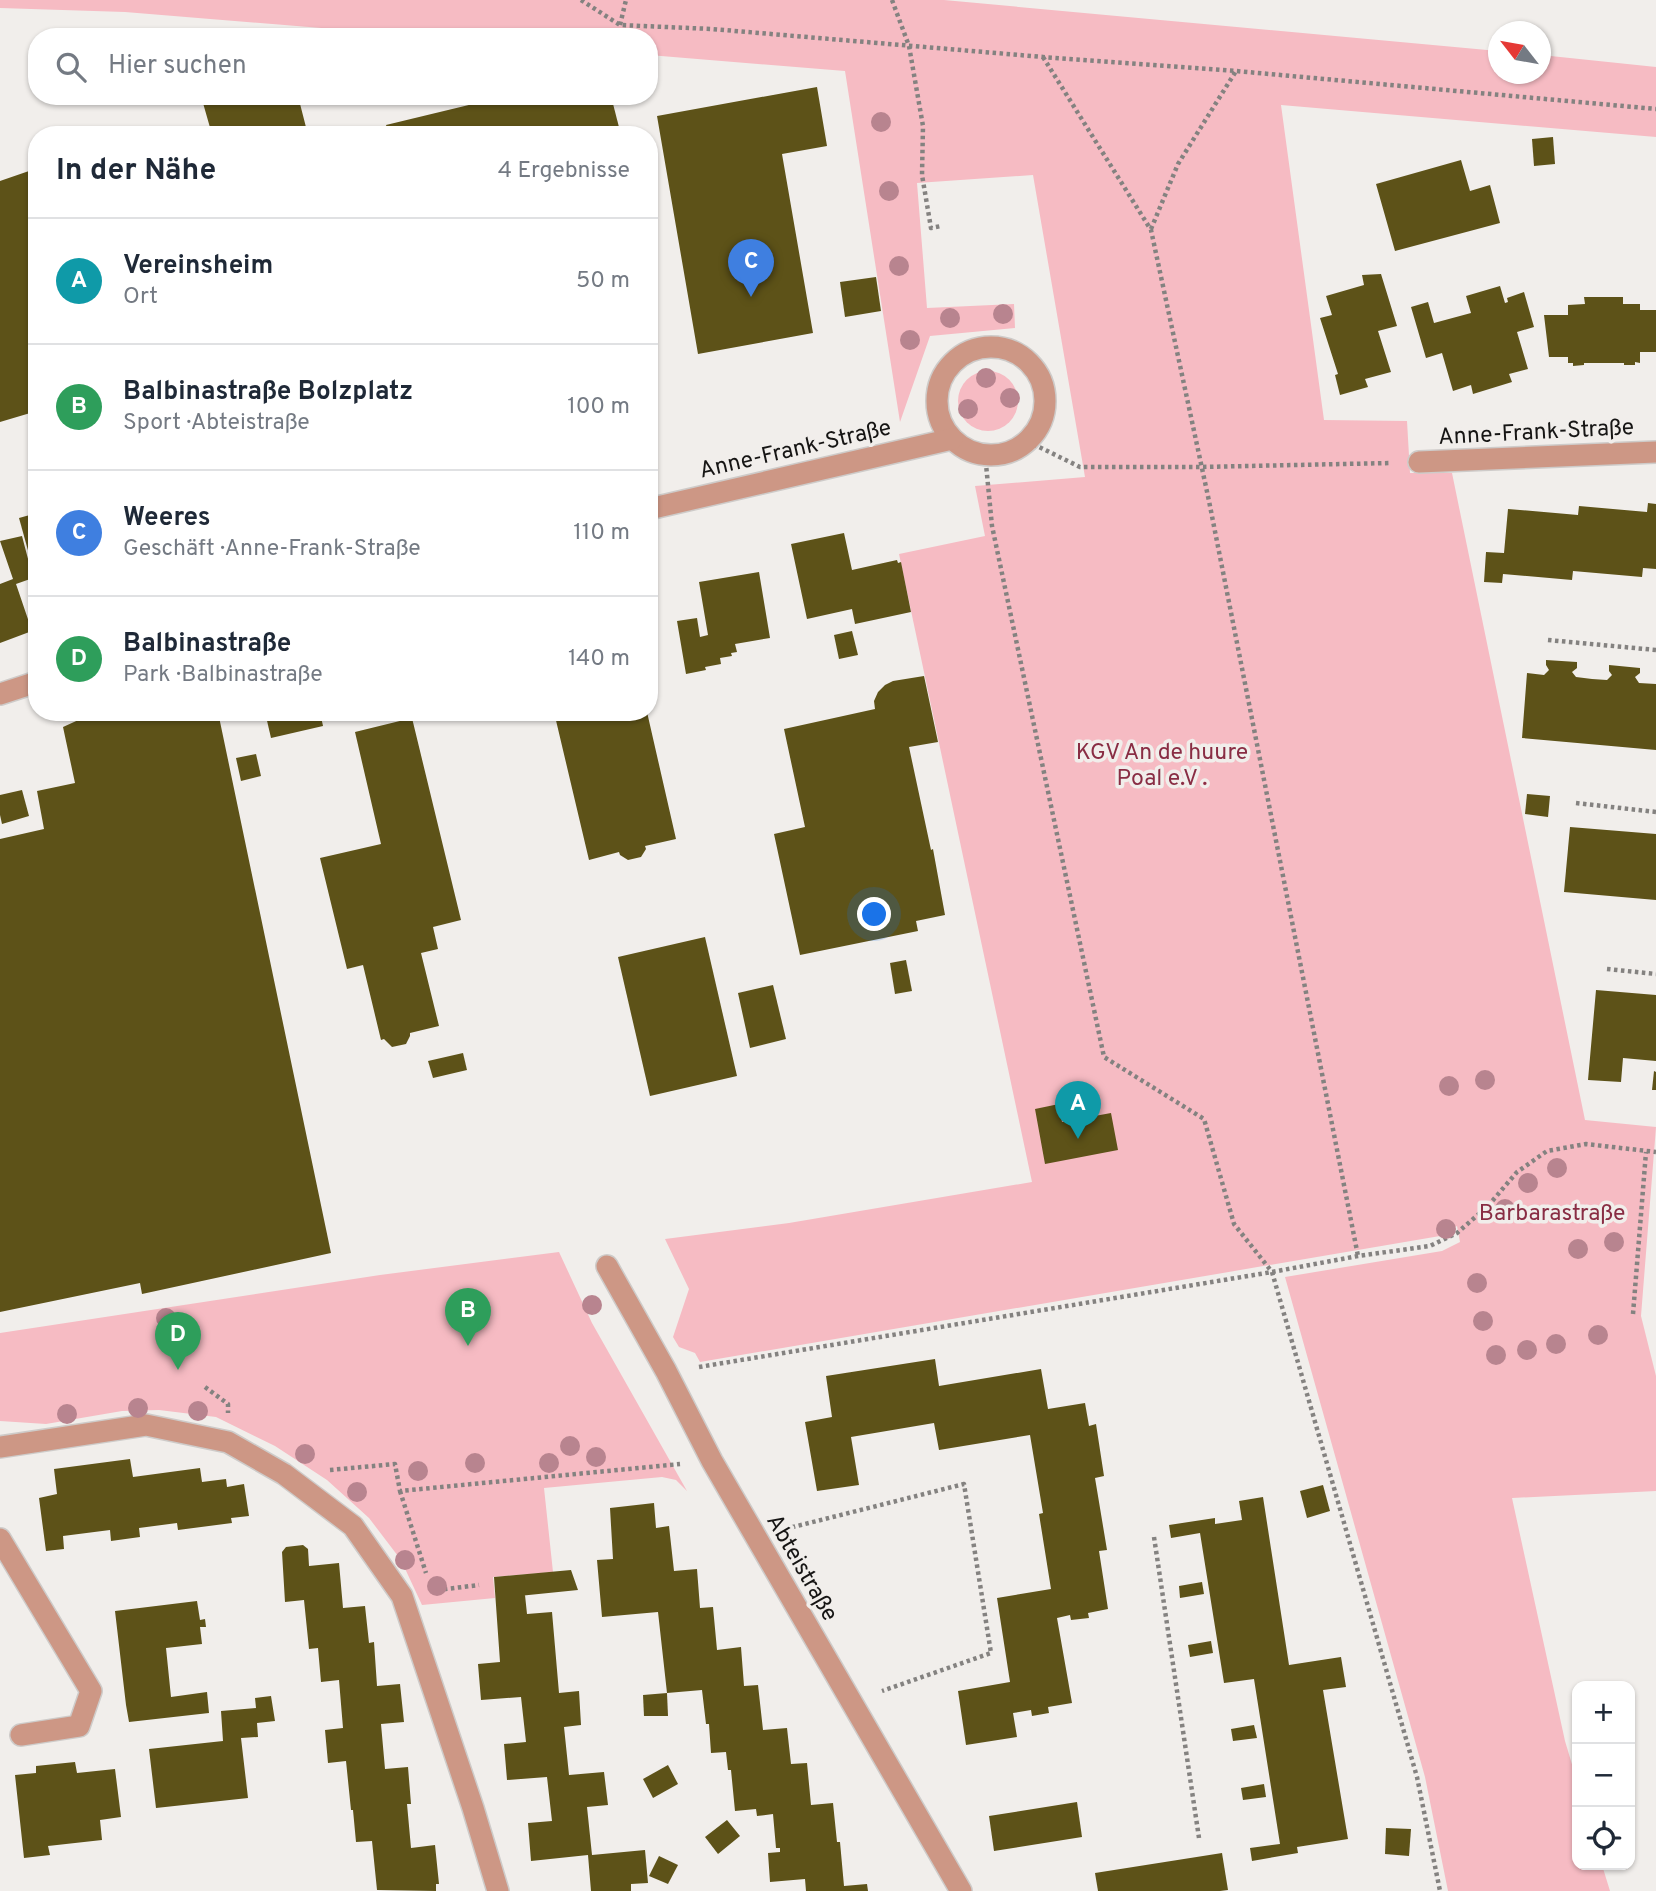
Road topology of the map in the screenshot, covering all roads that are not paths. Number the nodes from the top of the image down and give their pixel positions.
1 (952, 439) junction
2 (1656, 452) edge
3 (1419, 462) road end
4 (658, 507) edge
5 (28, 685) edge
6 (0, 694) edge
7 (607, 1266) dead end
8 (0, 1447) edge
9 (0, 1539) edge
10 (21, 1735) dead end
11 (498, 1891) edge
12 (961, 1891) edge

1 - 1 street
1 - 4 street, Anne-Frank-Straße
2 - 3 street, Anne-Frank-Straße
5 - 6 street
7 - 12 street, Abteistraße
8 - 11 street
9 - 10 street

